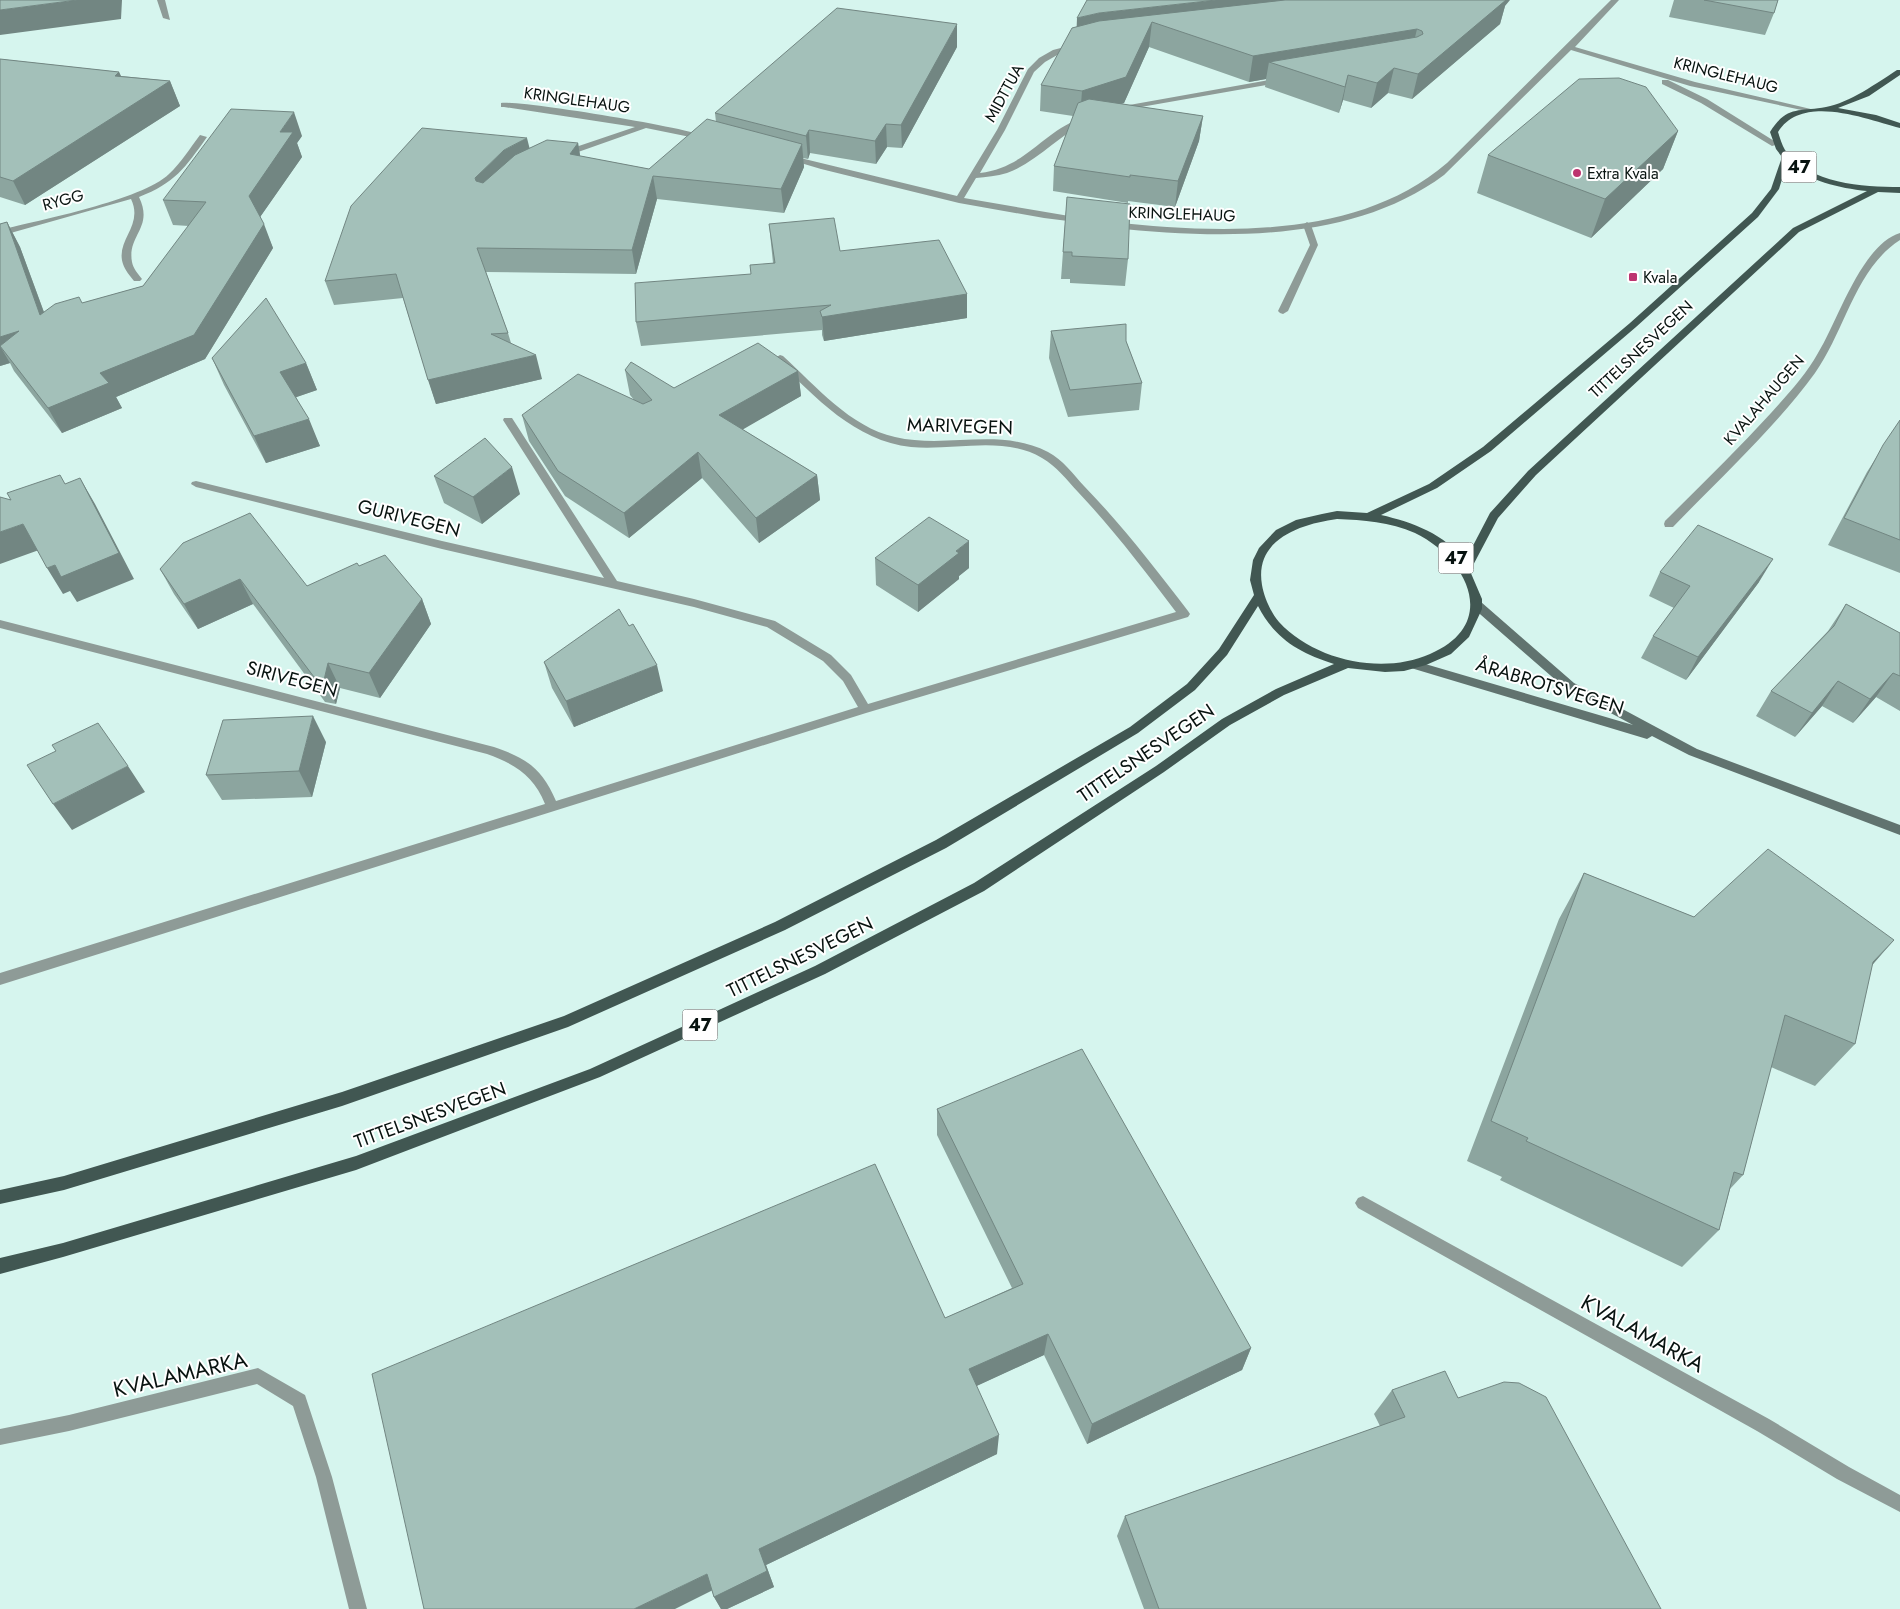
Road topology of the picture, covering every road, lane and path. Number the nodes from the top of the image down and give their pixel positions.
1 (161, 0) edge
2 (1615, 0) edge
3 (167, 18) dead end
4 (1082, 45) edge
5 (1571, 48) junction
6 (1633, 67) junction
7 (1900, 72) edge
8 (1285, 80) edge
9 (504, 105) dead end
10 (1826, 109) junction
11 (1811, 110) junction
12 (1109, 112) edge
13 (1092, 116) edge
14 (647, 125) junction
15 (1900, 126) edge
16 (203, 137) dead end
17 (718, 141) edge
18 (1775, 144) junction
19 (775, 155) edge
20 (557, 157) edge
21 (1785, 158) junction
22 (973, 176) junction
23 (1900, 190) edge
24 (1874, 191) junction
25 (134, 196) junction
26 (959, 200) junction
27 (1307, 225) junction
28 (0, 233) edge
29 (1900, 236) edge
30 (137, 279) dead end
31 (1283, 312) dead end
32 (780, 358) edge
33 (508, 420) dead end
34 (196, 484) dead end
35 (1371, 516) junction
36 (1669, 524) dead end
37 (1466, 569) junction
38 (613, 584) junction
39 (1258, 597) junction
40 (1477, 605) junction
41 (0, 624) edge
42 (1345, 664) junction
43 (1415, 665) junction
44 (865, 709) junction
45 (1674, 742) junction
46 (552, 807) junction
47 (1900, 830) edge
48 (0, 979) edge
49 (0, 1197) edge
50 (1363, 1203) dead end
51 (0, 1266) edge
52 (0, 1437) edge
53 (1900, 1504) edge
54 (358, 1609) edge

1 - 3 street
2 - 5 street
4 - 22 street, MIDTTUA
5 - 6 street, KRINGLEHAUG
5 - 27 street, KRINGLEHAUG
6 - 11 street, KRINGLEHAUG
6 - 18 street, KRINGLEHAUG
7 - 10 main road, 47
8 - 12 street
9 - 14 street, KRINGLEHAUG
10 - 11 main road, 47
10 - 15 main road, 47
11 - 18 main road, 47
13 - 22 street
14 - 17 street, KRINGLEHAUG
14 - 20 street, KRINGLEHAUG
16 - 25 street, RYGG
18 - 21 main road, 47
19 - 26 street, KRINGLEHAUG
21 - 24 main road, 47
21 - 35 main road, TITTELSNESVEGEN / 47
22 - 26 street, MIDTTUA
23 - 24 main road, 47
24 - 37 main road, TITTELSNESVEGEN / 47
25 - 28 street, RYGG
25 - 30 street
26 - 27 street, KRINGLEHAUG
27 - 31 street
29 - 36 street, KVALAHAUGEN
32 - 44 street, MARIVEGEN
33 - 38 street
34 - 38 street, GURIVEGEN
35 - 37 main road, 47
35 - 39 main road, 47
37 - 40 main road, 47
38 - 44 street, GURIVEGEN
39 - 42 main road, 47
39 - 49 main road, TITTELSNESVEGEN
40 - 43 main road, 47
40 - 45 main road, ÅRABROTSVEGEN
41 - 46 street, SIRIVEGEN
42 - 43 main road, 47
42 - 51 main road, TITTELSNESVEGEN / 47
43 - 45 main road, ÅRABROTSVEGEN
44 - 46 street
45 - 47 main road, ÅRABROTSVEGEN
46 - 48 street
50 - 53 street, KVALAMARKA
52 - 54 street, KVALAMARKA

